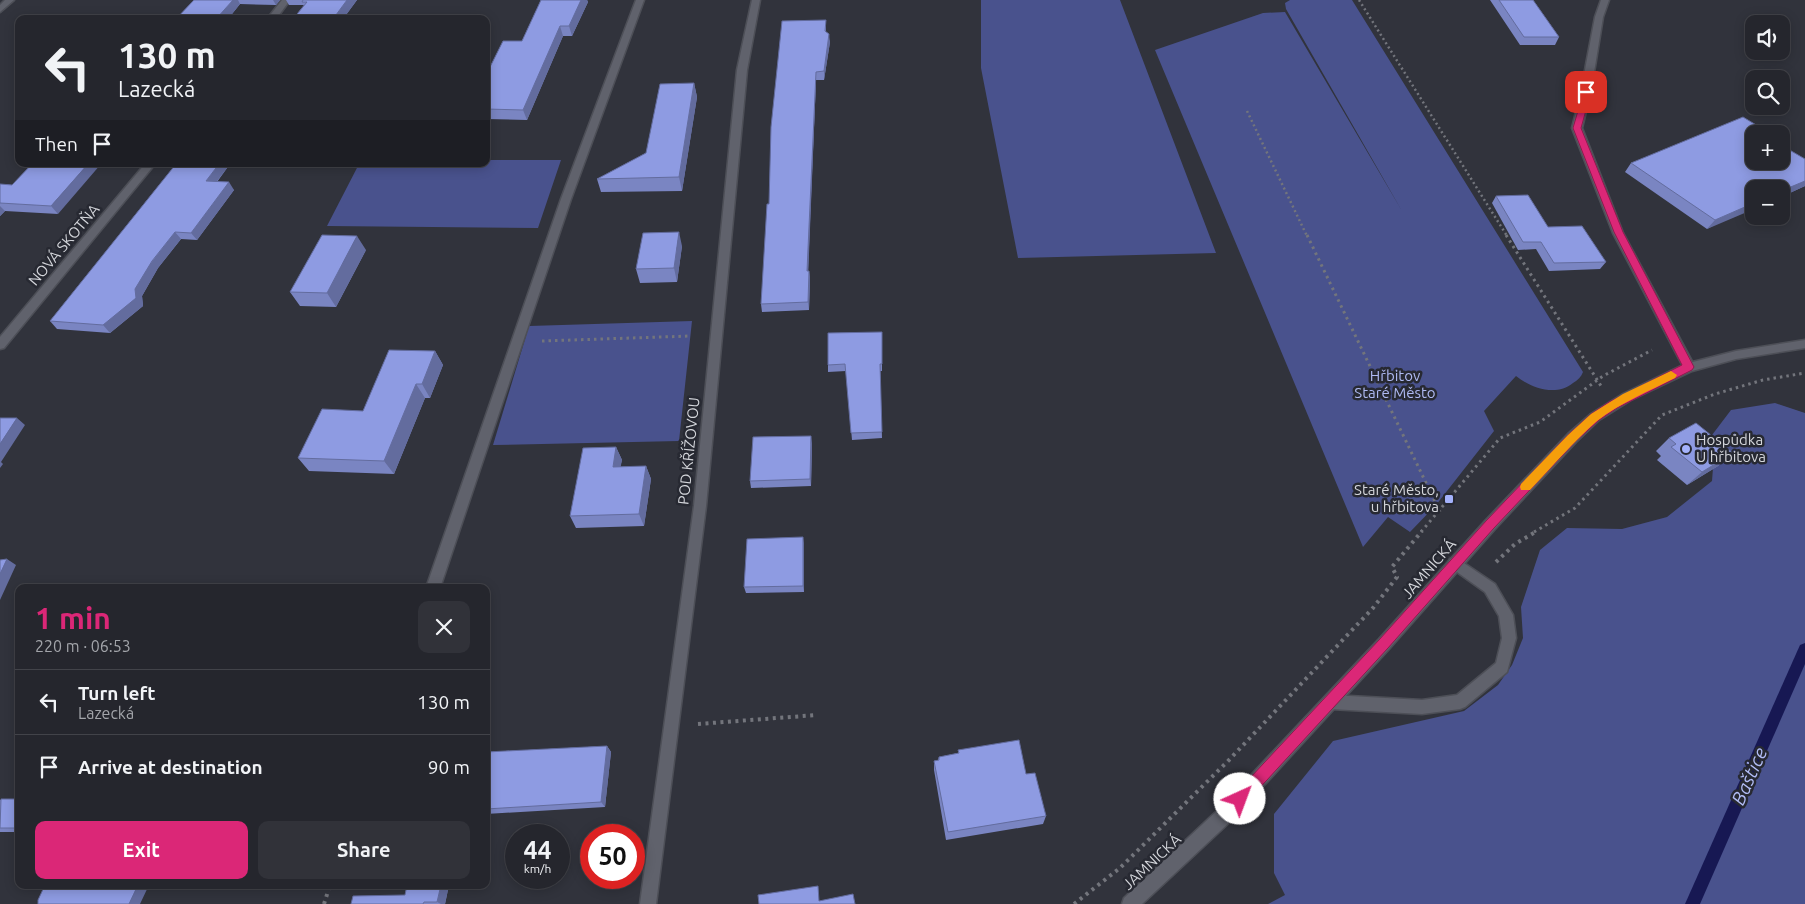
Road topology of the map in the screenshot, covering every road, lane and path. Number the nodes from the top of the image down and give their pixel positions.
1 (10, 0) edge
2 (286, 0) edge
3 (640, 0) edge
4 (756, 0) edge
5 (1359, 0) edge
6 (1605, 0) edge
7 (0, 9) edge
8 (273, 15) edge
9 (1247, 111) dead end
10 (148, 167) edge
11 (716, 335) junction
12 (517, 342) junction
13 (1805, 344) edge
14 (0, 345) edge
15 (1688, 367) junction
16 (1805, 373) edge
17 (1613, 405) junction
18 (1479, 463) dead end
19 (1440, 512) junction
20 (1455, 564) junction
21 (1477, 579) junction
22 (433, 584) edge
23 (1331, 702) junction
24 (817, 715) dead end
25 (671, 726) junction
26 (329, 889) edge
27 (324, 904) edge
28 (648, 904) edge
29 (1074, 904) edge
30 (1130, 904) edge

1 - 7 street
2 - 8 street
3 - 12 street
4 - 11 street, POD KŘÍŽOVOU
5 - 17 path
6 - 15 street
9 - 19 path
10 - 14 street, NOVÁ SKOTŇA
11 - 12 path
11 - 25 street, POD KŘÍŽOVOU
12 - 22 street
13 - 15 street, JAMNICKÁ
15 - 17 street, JAMNICKÁ
16 - 21 path
17 - 20 street, JAMNICKÁ
18 - 19 path
19 - 29 path
20 - 21 street
20 - 23 street, JAMNICKÁ
21 - 23 street
23 - 30 street, JAMNICKÁ
24 - 25 path
25 - 28 street, POD KŘÍŽOVOU
26 - 27 path

